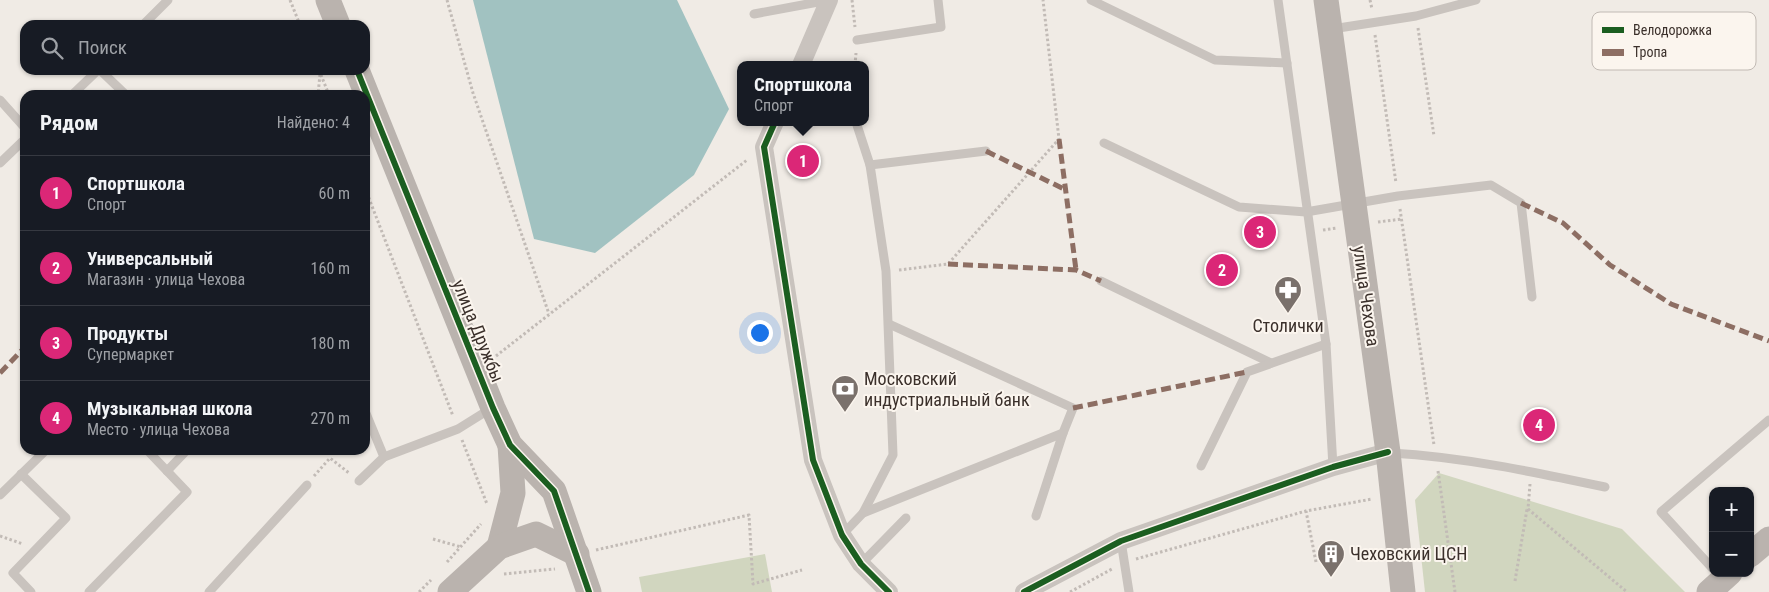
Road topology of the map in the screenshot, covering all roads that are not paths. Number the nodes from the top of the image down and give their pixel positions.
1 (168, 0) edge
2 (328, 0) edge
3 (829, 0) edge
4 (938, 0) edge
5 (1090, 0) edge
6 (1278, 0) edge
7 (1326, 0) edge
8 (1476, 0) edge
9 (754, 14) dead end
10 (148, 20) edge
11 (336, 20) edge
12 (1330, 29) junction
13 (857, 40) dead end
14 (803, 61) edge
15 (1286, 63) junction
16 (94, 75) edge
17 (104, 75) edge
18 (358, 75) edge
19 (77, 90) edge
20 (121, 90) edge
21 (364, 90) edge
22 (0, 100) edge
23 (370, 105) edge
24 (20, 122) edge
25 (773, 126) edge
26 (857, 126) edge
27 (1104, 144) dead end
28 (20, 145) edge
29 (986, 151) dead end
30 (0, 163) edge
31 (870, 165) junction
32 (1353, 204) junction
33 (1306, 212) junction
34 (1101, 281) dead end
35 (1532, 297) dead end
36 (889, 324) junction
37 (1326, 344) junction
38 (1271, 363) junction
39 (493, 408) junction
40 (1769, 420) edge
41 (370, 423) edge
42 (1063, 433) junction
43 (510, 445) junction
44 (1388, 452) junction
45 (41, 455) edge
46 (152, 455) edge
47 (183, 455) edge
48 (384, 457) junction
49 (1201, 466) dead end
50 (1333, 467) junction
51 (167, 471) junction
52 (21, 474) junction
53 (359, 482) road end
54 (307, 485) road end
55 (1605, 487) dead end
56 (0, 495) edge
57 (863, 513) junction
58 (1036, 516) dead end
59 (906, 518) dead end
60 (842, 535) junction
61 (1769, 539) edge
62 (1121, 541) junction
63 (499, 547) junction
64 (1754, 552) edge
65 (569, 561) junction
66 (861, 564) junction
67 (1718, 578) edge
68 (31, 592) edge
69 (89, 592) edge
70 (210, 592) edge
71 (450, 592) edge
72 (589, 592) edge
73 (889, 592) edge
74 (1024, 592) edge
75 (1129, 592) edge
76 (1403, 592) edge

1 - 10 lane
2 - 11 street
3 - 9 lane
3 - 14 street
4 - 13 lane
5 - 15 lane
6 - 15 lane
7 - 12 street, улица Чехова
8 - 12 lane
12 - 32 street, улица Чехова
15 - 33 lane
16 - 19 lane
17 - 20 lane
18 - 21 street, улица Дружбы
22 - 24 lane
23 - 39 street, улица Дружбы
25 - 60 street
26 - 31 lane
27 - 33 lane
28 - 30 lane
29 - 31 lane
31 - 36 lane
32 - 33 lane
32 - 35 lane
32 - 44 street, улица Чехова
33 - 37 lane
34 - 38 lane
36 - 42 lane
36 - 57 lane
37 - 38 lane
37 - 50 lane
38 - 49 lane
39 - 43 street, улица Дружбы
39 - 48 lane
40 - 67 lane
41 - 48 lane
42 - 57 lane
42 - 58 lane
43 - 63 street, улица Дружбы
43 - 65 street, улица Дружбы
44 - 50 street
44 - 55 lane
44 - 76 street, улица Чехова
45 - 52 lane
46 - 51 lane
47 - 51 lane
48 - 53 lane
50 - 62 street
51 - 69 lane
52 - 56 lane
52 - 68 lane
54 - 70 lane
57 - 60 lane
59 - 66 lane
60 - 66 street
61 - 64 street
62 - 74 street
62 - 75 lane
63 - 65 street
63 - 71 street
65 - 72 street, улица Дружбы
66 - 73 street

